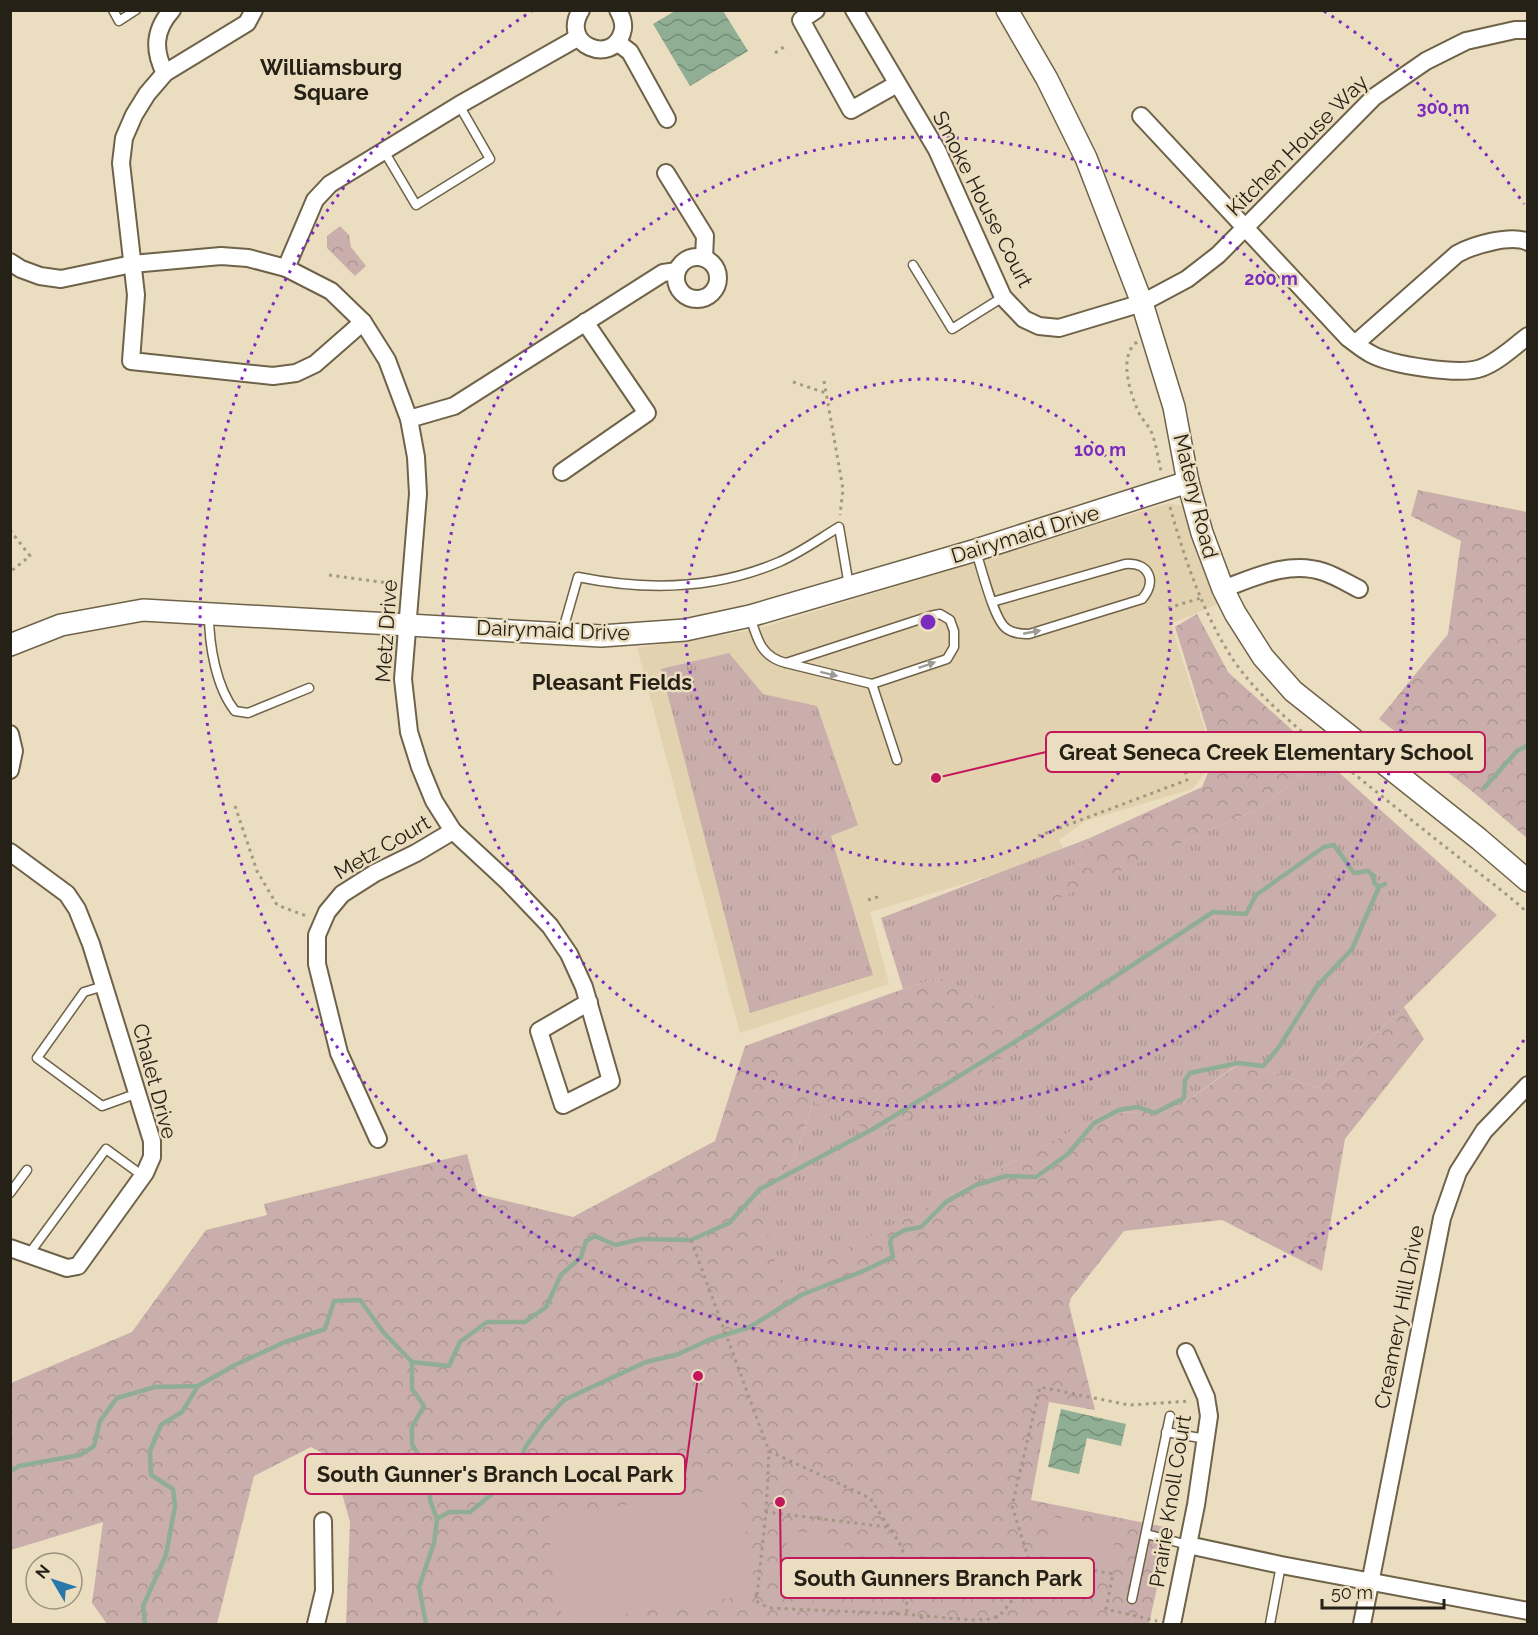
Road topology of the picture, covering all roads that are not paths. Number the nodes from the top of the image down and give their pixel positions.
1 (113, 10) edge
2 (136, 10) edge
3 (172, 10) edge
4 (254, 10) edge
5 (581, 10) edge
6 (618, 10) edge
7 (816, 10) edge
8 (854, 10) edge
9 (1007, 10) edge
10 (1527, 30) edge
11 (577, 36) junction
12 (617, 42) junction
13 (165, 73) junction
14 (897, 84) junction
15 (459, 105) junction
16 (1141, 116) dead end
17 (667, 119) dead end
18 (384, 151) junction
19 (666, 173) dead end
20 (1246, 227) junction
21 (1527, 242) edge
22 (704, 258) junction
23 (10, 262) edge
24 (132, 264) junction
25 (913, 265) dead end
26 (286, 268) junction
27 (677, 271) junction
28 (1003, 297) junction
29 (1142, 303) junction
30 (363, 322) junction
31 (585, 322) junction
32 (1527, 336) edge
33 (1356, 343) junction
34 (409, 419) junction
35 (562, 472) dead end
36 (1188, 482) junction
37 (976, 550) junction
38 (849, 587) junction
39 (1223, 589) junction
40 (1359, 589) dead end
41 (992, 602) junction
42 (209, 614) junction
43 (750, 616) junction
44 (408, 624) junction
45 (562, 633) junction
46 (10, 645) edge
47 (786, 663) junction
48 (872, 684) junction
49 (309, 688) dead end
50 (10, 734) edge
51 (897, 759) dead end
52 (10, 770) edge
53 (453, 831) junction
54 (10, 852) edge
55 (1527, 881) edge
56 (104, 986) junction
57 (589, 1002) junction
58 (1527, 1085) edge
59 (138, 1093) junction
60 (378, 1138) dead end
61 (27, 1170) dead end
62 (143, 1176) junction
63 (10, 1193) edge
64 (10, 1248) edge
65 (29, 1254) junction
66 (1186, 1352) dead end
67 (1170, 1416) dead end
68 (1166, 1432) junction
69 (1206, 1439) junction
70 (324, 1521) dead end
71 (1146, 1534) junction
72 (1188, 1545) junction
73 (1281, 1565) junction
74 (1370, 1583) junction
75 (1132, 1599) dead end
76 (1527, 1611) edge
77 (1165, 1623) edge
78 (316, 1624) edge
79 (1270, 1624) edge
80 (1362, 1624) edge

1 - 2 lane
3 - 13 street
4 - 13 street
5 - 11 street
6 - 12 street
7 - 14 street
8 - 14 street, Smoke House Court
9 - 29 street, Mateny Road
10 - 20 street, Kitchen House Way
11 - 12 street
11 - 15 street
12 - 17 street
13 - 24 street
14 - 28 street, Smoke House Court
15 - 18 street
15 - 18 lane
16 - 20 street
18 - 26 street
19 - 22 street
20 - 29 street, Kitchen House Way
20 - 33 street
21 - 33 street
22 - 27 street
22 - 27 street
23 - 24 street, Metz Drive
24 - 26 street, Metz Drive
24 - 30 street
25 - 28 lane
26 - 30 street, Metz Drive
27 - 31 street
28 - 29 street, Smoke House Court
29 - 36 street, Mateny Road
30 - 34 street, Metz Drive
31 - 34 street
31 - 35 street
32 - 33 street
34 - 44 street, Metz Drive
36 - 37 street, Dairymaid Drive
36 - 39 street, Mateny Road
37 - 38 street, Dairymaid Drive
37 - 41 lane
38 - 43 street, Dairymaid Drive
38 - 45 lane
39 - 40 street
39 - 55 street, Mateny Road
41 -> 41 lane
42 - 44 street, Dairymaid Drive
42 - 46 street, Dairymaid Drive
42 - 49 lane
43 - 45 street, Dairymaid Drive
43 - 47 lane
44 - 45 street, Dairymaid Drive
44 - 53 street, Metz Drive
47 -> 48 lane
48 -> 47 lane
48 - 51 lane
50 - 52 street
53 - 57 street, Metz Drive
53 - 60 street, Metz Court
54 - 56 street, Chalet Drive
56 - 59 street, Chalet Drive
56 - 59 lane
57 - 57 street, Metz Drive
58 - 74 street, Creamery Hill Drive
59 - 62 street, Chalet Drive
61 - 63 lane
62 - 65 street, Chalet Drive
62 - 65 lane
64 - 65 street, Chalet Drive
66 - 69 street, Prairie Knoll Court
67 - 68 lane
68 - 69 lane
68 - 71 lane
69 - 72 street, Prairie Knoll Court
70 - 78 street
71 - 72 lane
71 - 75 lane
72 - 73 street
72 - 77 street, Prairie Knoll Court
73 - 74 street
73 - 79 lane
74 - 76 street
74 - 80 street, Creamery Hill Drive

